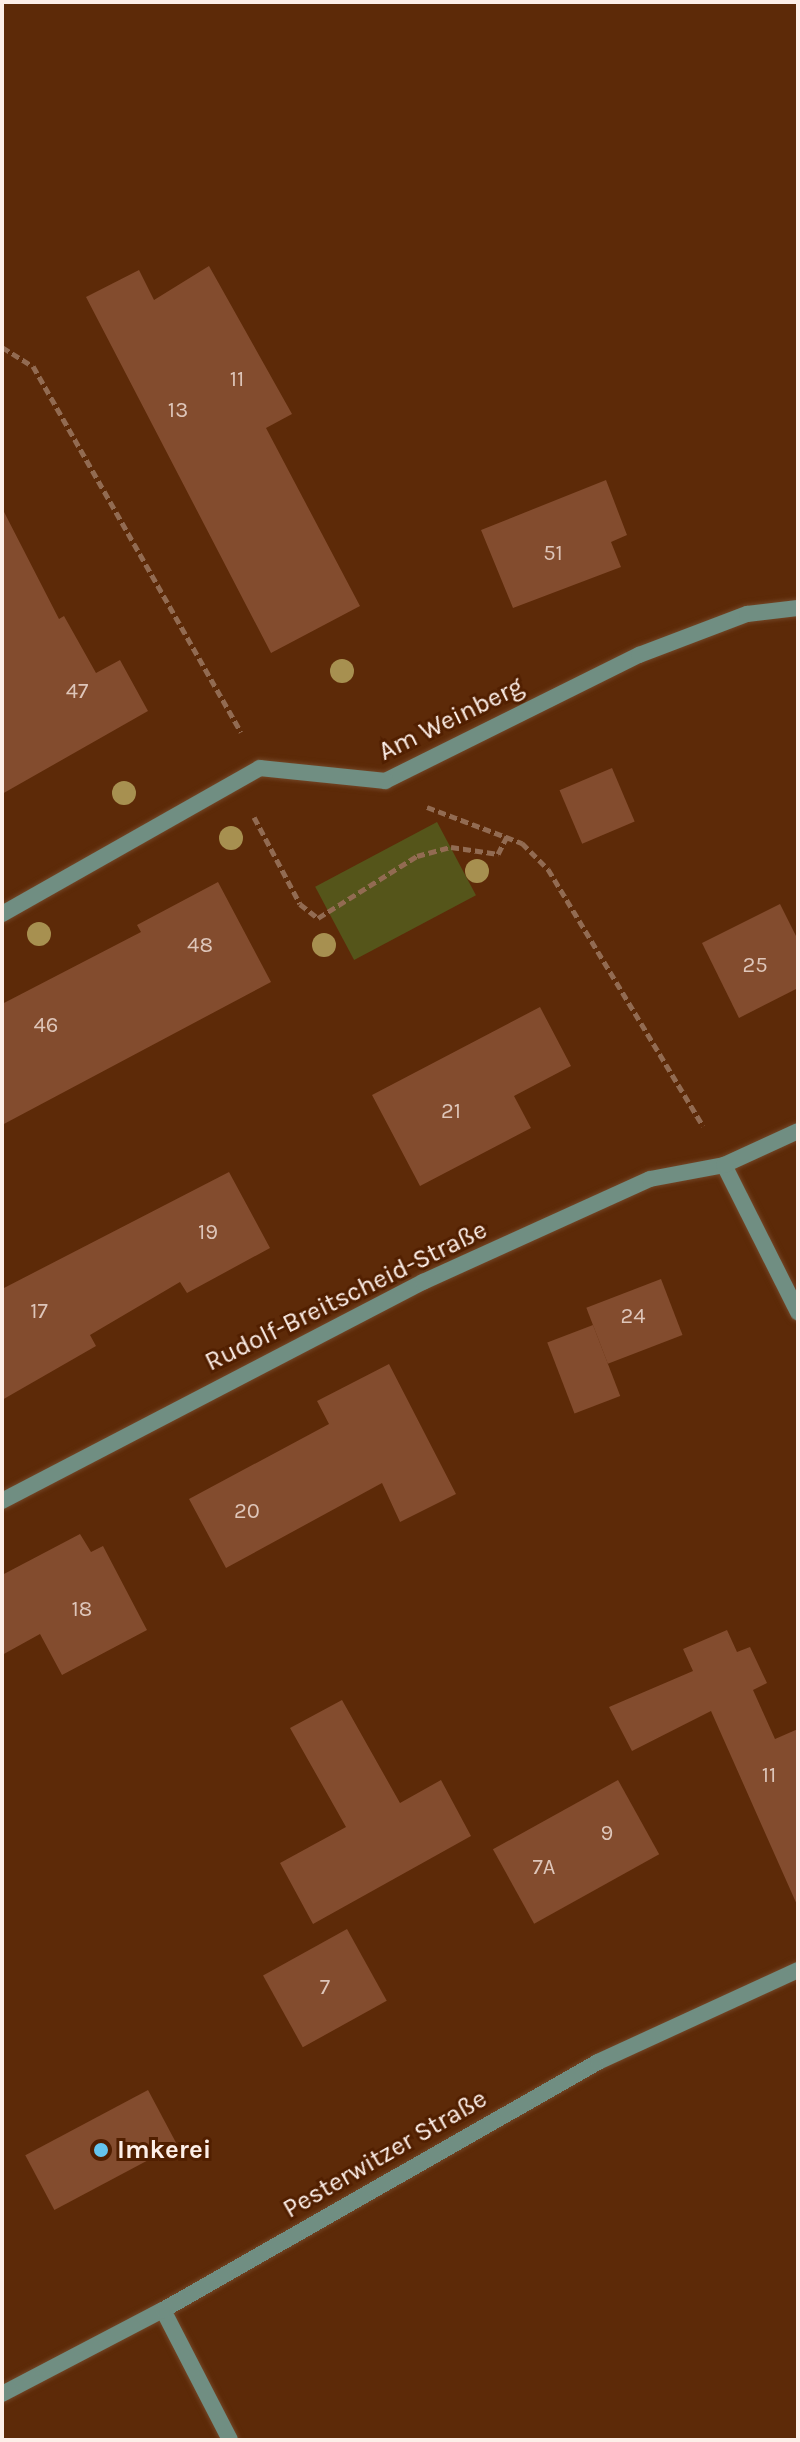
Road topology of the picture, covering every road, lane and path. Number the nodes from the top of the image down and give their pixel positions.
1 (2, 347) edge
2 (798, 608) edge
3 (242, 734) dead end
4 (235, 783) junction
5 (442, 814) dead end
6 (507, 836) junction
7 (2, 914) edge
8 (798, 1131) edge
9 (712, 1142) dead end
10 (724, 1165) junction
11 (798, 1312) edge
12 (2, 1501) edge
13 (798, 1970) edge
14 (163, 2310) junction
15 (2, 2394) edge
16 (230, 2440) edge

1 - 3 path
2 - 4 street, Am Weinberg
4 - 6 path
4 - 7 street, Am Weinberg
5 - 6 path
6 - 9 path
8 - 10 street, Rudolf-Breitscheid-Straße
10 - 11 street
10 - 12 street, Rudolf-Breitscheid-Straße
13 - 14 street, Pesterwitzer Straße
14 - 15 street, Pesterwitzer Straße
14 - 16 street

